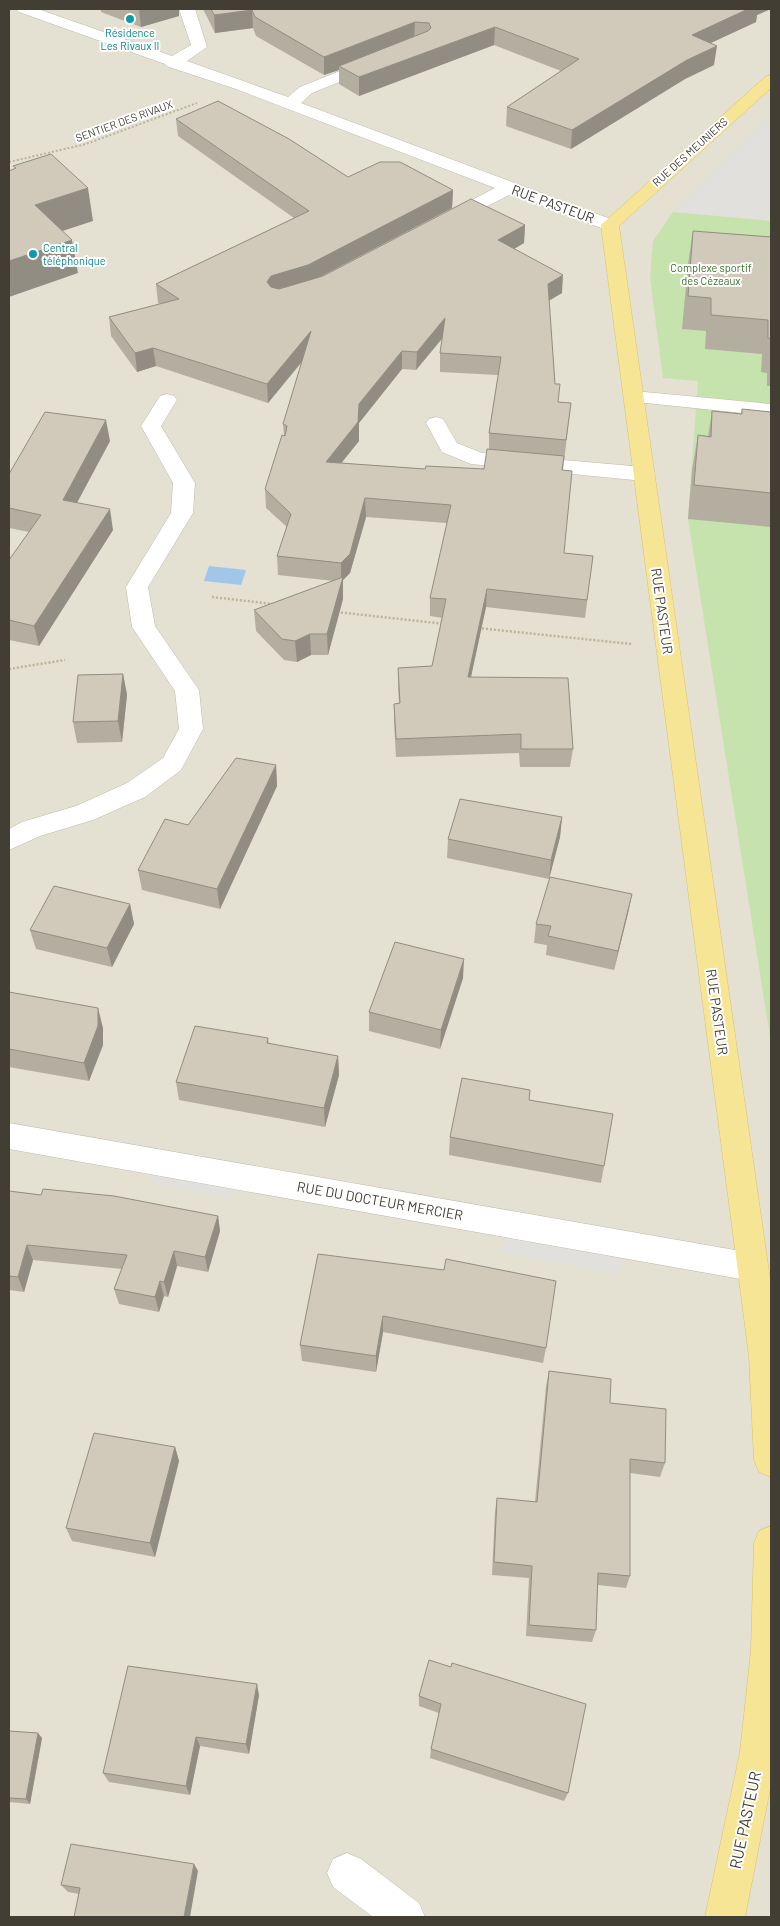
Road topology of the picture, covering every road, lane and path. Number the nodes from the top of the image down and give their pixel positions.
1 (24, 9) edge
2 (187, 9) edge
3 (386, 58) edge
4 (172, 63) junction
5 (771, 80) edge
6 (242, 86) junction
7 (290, 104) junction
8 (9, 162) edge
9 (510, 188) junction
10 (610, 224) junction
11 (430, 229) edge
12 (634, 397) junction
13 (167, 400) dead end
14 (771, 410) edge
15 (436, 423) dead end
16 (644, 474) junction
17 (212, 597) dead end
18 (281, 605) edge
19 (331, 611) edge
20 (450, 624) edge
21 (470, 627) edge
22 (667, 644) junction
23 (65, 660) dead end
24 (9, 669) edge
25 (9, 840) edge
26 (9, 1136) edge
27 (752, 1266) junction
28 (771, 1460) edge
29 (771, 1543) edge
30 (347, 1873) dead end
31 (405, 1917) edge
32 (725, 1917) edge

1 - 4 street, RUE PASTEUR
2 - 4 street
3 - 7 street
4 - 6 street, RUE PASTEUR
5 - 10 main road, RUE DES MEUNIERS
6 - 7 street, RUE PASTEUR
6 - 8 path, SENTIER DES RIVAUX
7 - 9 street, RUE PASTEUR
9 - 10 street, RUE PASTEUR
9 - 11 street
10 - 12 main road, RUE PASTEUR
12 - 14 street
12 - 16 main road, RUE PASTEUR
13 - 25 street
15 - 16 street
16 - 22 main road, RUE PASTEUR
17 - 18 path
19 - 20 path
21 - 22 path
22 - 27 main road, RUE PASTEUR
23 - 24 path
26 - 27 street, RUE DU DOCTEUR MERCIER
27 - 28 main road, RUE PASTEUR
29 - 32 main road, RUE PASTEUR
30 - 31 street

